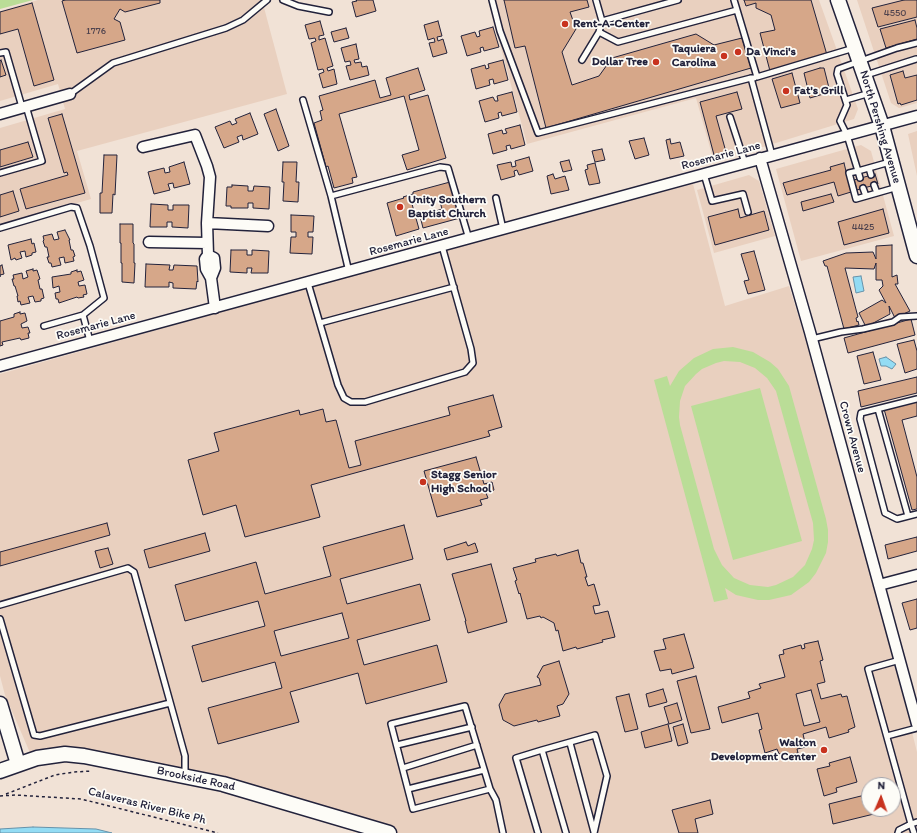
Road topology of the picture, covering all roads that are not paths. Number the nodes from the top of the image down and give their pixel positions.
1 (267, 0) edge
2 (283, 0) edge
3 (492, 0) edge
4 (596, 0) edge
5 (678, 0) edge
6 (734, 0) edge
7 (840, 1) edge
8 (737, 10) junction
9 (329, 12) dead end
10 (602, 21) junction
11 (599, 32) junction
12 (917, 43) edge
13 (0, 54) edge
14 (857, 54) junction
15 (916, 59) dead end
16 (582, 60) dead end
17 (865, 75) junction
18 (757, 77) junction
19 (751, 78) junction
20 (871, 92) junction
21 (70, 94) joint
22 (303, 100) dead end
23 (846, 100) junction
24 (24, 107) junction
25 (0, 114) edge
26 (917, 116) edge
27 (730, 118) dead end
28 (882, 126) junction
29 (846, 135) junction
30 (143, 147) dead end
31 (772, 155) junction
32 (760, 158) junction
33 (892, 161) junction
34 (745, 162) junction
35 (869, 168) junction
36 (858, 171) junction
37 (0, 173) edge
38 (704, 174) junction
39 (871, 175) dead end
40 (860, 178) dead end
41 (874, 185) dead end
42 (899, 187) junction
43 (863, 188) dead end
44 (877, 193) junction
45 (331, 196) junction
46 (866, 196) junction
47 (496, 198) dead end
48 (748, 212) dead end
49 (207, 223) junction
50 (268, 226) dead end
51 (0, 228) edge
52 (503, 230) junction
53 (469, 239) junction
54 (149, 242) dead end
55 (208, 243) junction
56 (442, 246) junction
57 (917, 256) edge
58 (349, 272) junction
59 (308, 283) junction
60 (454, 287) junction
61 (214, 308) junction
62 (84, 315) junction
63 (917, 316) edge
64 (320, 323) junction
65 (44, 326) dead end
66 (812, 339) junction
67 (90, 341) junction
68 (0, 366) edge
69 (917, 399) edge
70 (878, 409) junction
71 (917, 514) edge
72 (908, 516) junction
73 (917, 575) edge
74 (879, 585) junction
75 (0, 605) edge
76 (0, 619) edge
77 (2, 631) edge
78 (900, 660) junction
79 (170, 703) junction
80 (0, 705) edge
81 (917, 724) edge
82 (472, 727) junction
83 (917, 728) edge
84 (887, 736) junction
85 (570, 742) junction
86 (477, 745) junction
87 (397, 746) junction
88 (542, 750) junction
89 (18, 764) junction
90 (403, 768) junction
91 (484, 770) junction
92 (0, 771) edge
93 (185, 776) junction
94 (408, 789) junction
95 (490, 789) junction
96 (917, 822) edge
97 (911, 824) junction
98 (389, 833) edge
99 (503, 833) edge
100 (538, 833) edge
101 (566, 833) edge
102 (594, 833) edge
103 (898, 833) edge
104 (914, 833) edge

1 - 21 lane
2 - 9 lane
3 - 19 lane
4 - 10 lane
5 - 10 lane
6 - 8 lane
7 - 14 street, North Pershing Avenue
8 - 11 lane
8 - 18 lane
10 - 11 lane
11 - 16 lane
12 - 14 lane
13 - 24 lane
14 - 17 street, North Pershing Avenue
14 - 18 lane
14 - 23 lane
15 - 17 lane
17 - 20 street, North Pershing Avenue
18 - 19 lane
19 - 31 lane
20 - 23 lane
20 - 28 street, North Pershing Avenue
21 - 24 street
22 - 45 lane
23 - 29 lane
24 - 25 street
24 - 37 lane
26 - 28 street, Rosemarie Lane
27 - 34 lane
28 - 29 street, Rosemarie Lane
28 - 33 street, North Pershing Avenue
29 - 31 street, Rosemarie Lane
29 - 36 lane
30 - 49 street
31 - 32 street, Rosemarie Lane
32 - 34 street, Rosemarie Lane
32 - 66 street, Crown Avenue
33 - 35 lane
33 - 42 street, North Pershing Avenue
34 - 38 street, Rosemarie Lane
35 - 36 lane
35 - 39 lane
36 - 40 lane
36 - 46 lane
38 - 48 lane
38 - 52 street, Rosemarie Lane
41 - 44 lane
42 - 44 lane
42 - 57 street, North Pershing Avenue
43 - 46 lane
44 - 46 lane
45 - 53 lane
45 - 58 lane
47 - 52 lane
49 - 50 street
49 - 55 street
51 - 62 lane
52 - 53 street, Rosemarie Lane
53 - 56 street, Rosemarie Lane
54 - 55 street
55 - 61 street
56 - 58 street, Rosemarie Lane
56 - 60 lane
58 - 59 street, Rosemarie Lane
59 - 61 street, Rosemarie Lane
59 - 64 lane
60 - 64 lane
60 - 64 lane
61 - 67 street, Rosemarie Lane
62 - 65 lane
62 - 67 lane
63 - 66 lane
66 - 74 street, Crown Avenue
67 - 68 street, Rosemarie Lane
69 - 70 lane
70 - 72 lane
70 - 72 lane
71 - 72 lane
73 - 74 street
74 - 78 street, Crown Avenue
75 - 79 lane
76 - 77 lane
77 - 79 lane
78 - 81 street, Crown Avenue
78 - 84 lane
79 - 93 lane
80 - 89 street
82 - 86 lane
82 - 87 lane
82 - 87 lane
83 - 84 lane
84 - 97 lane
85 - 88 lane
85 - 102 lane
85 - 102 lane
86 - 90 lane
86 - 91 lane
87 - 90 lane
88 - 100 lane
88 - 101 lane
89 - 92 street, Brookside Road
89 - 93 street, Brookside Road
90 - 94 lane
91 - 94 lane
91 - 95 lane
93 - 98 street, Brookside Road
94 - 95 lane
95 - 99 lane
96 - 97 lane
97 - 103 lane
97 - 104 lane

